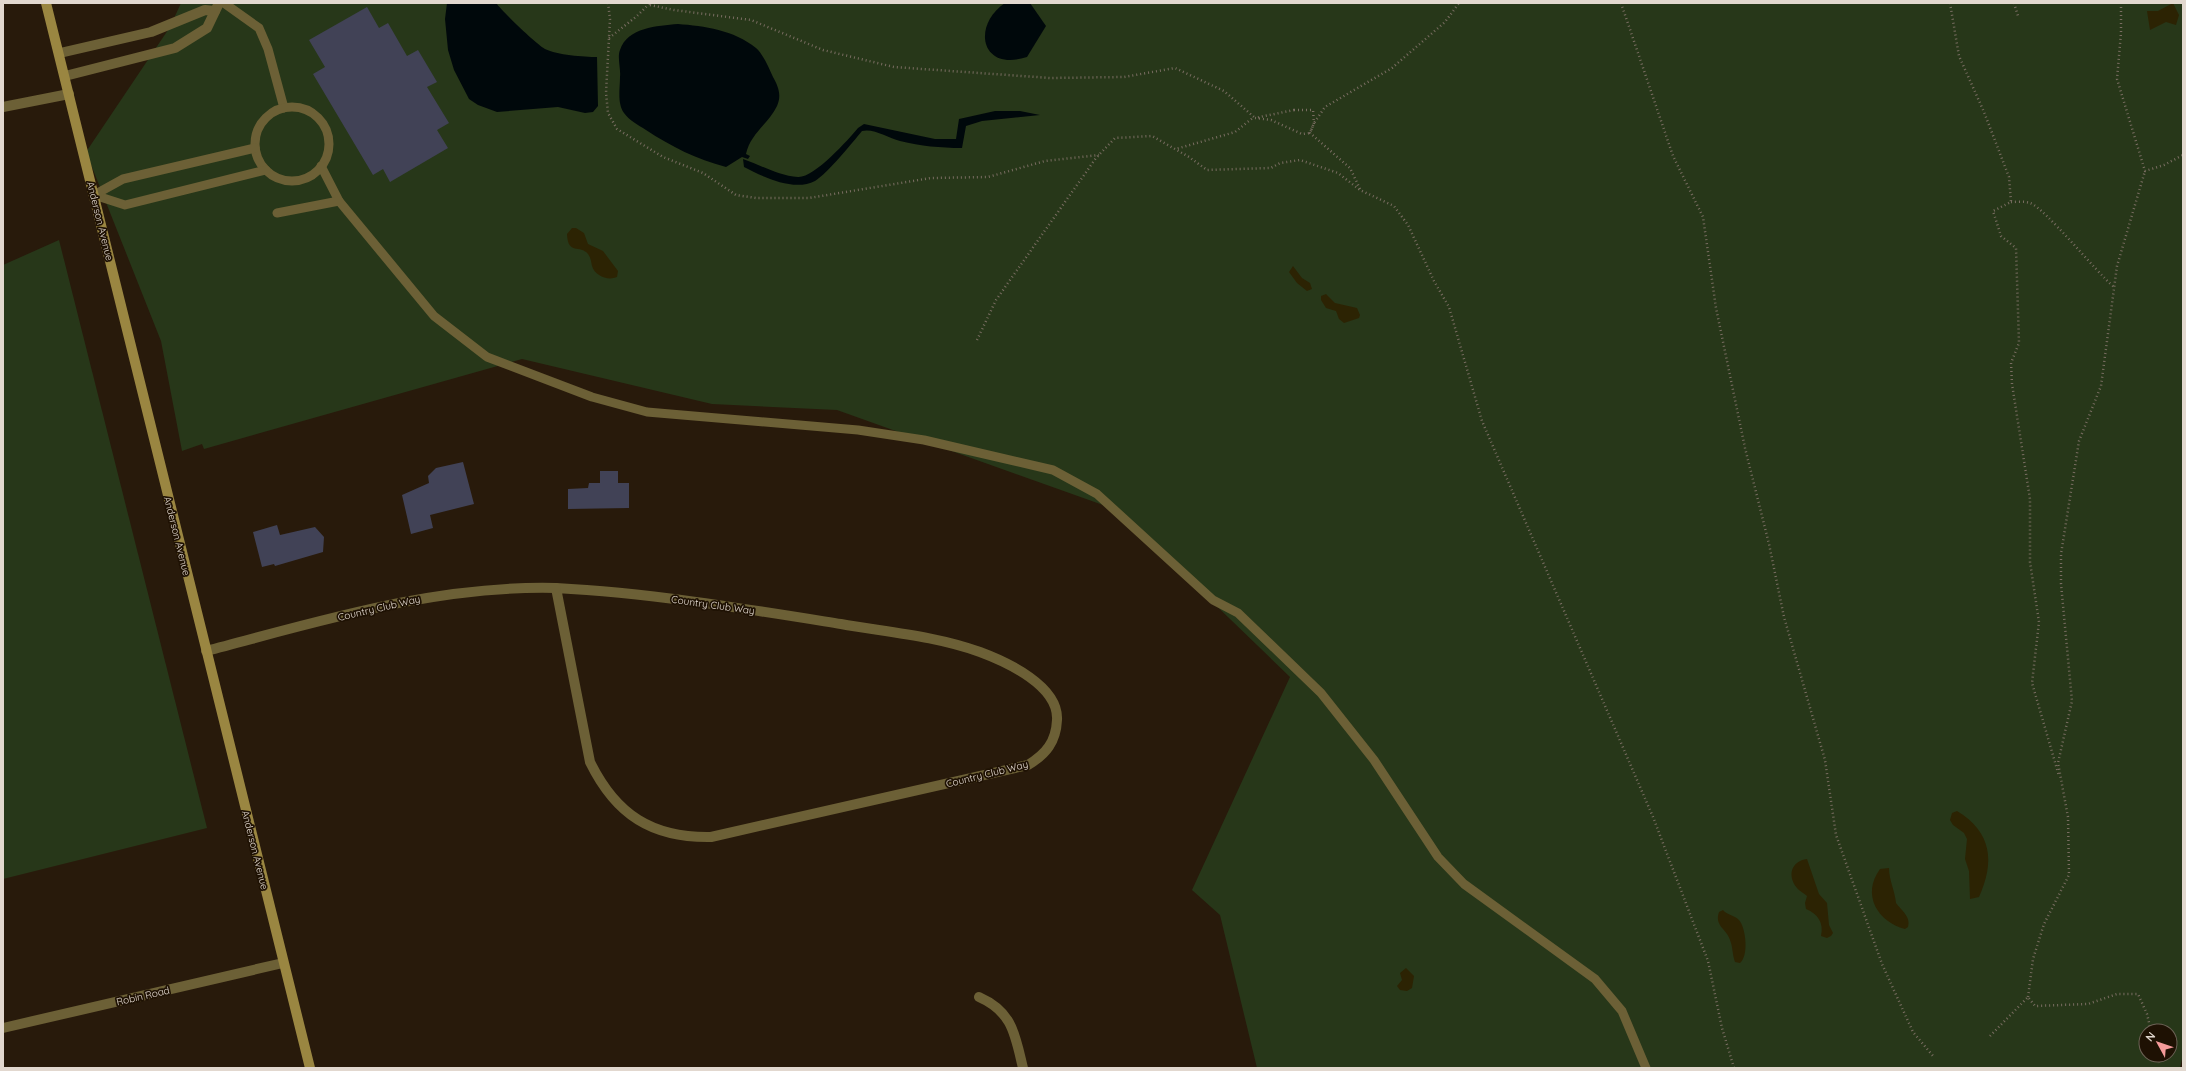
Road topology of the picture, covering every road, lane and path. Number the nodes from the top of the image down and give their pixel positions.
1 (46, 3) edge
2 (224, 3) edge
3 (608, 3) edge
4 (1460, 3) edge
5 (1622, 3) edge
6 (1950, 3) edge
7 (2014, 3) edge
8 (2121, 3) edge
9 (650, 4) edge
10 (217, 7) edge
11 (2018, 16) dead end
12 (609, 38) junction
13 (60, 53) junction
14 (65, 76) junction
15 (69, 94) junction
16 (3, 107) edge
17 (284, 108) junction
18 (1314, 123) junction
19 (1310, 133) junction
20 (255, 148) junction
21 (1175, 149) junction
22 (1099, 155) junction
23 (2183, 155) edge
24 (321, 166) junction
25 (266, 170) junction
26 (2145, 171) junction
27 (1360, 190) junction
28 (94, 195) junction
29 (338, 201) junction
30 (2011, 202) junction
31 (277, 213) dead end
32 (2114, 287) junction
33 (977, 340) dead end
34 (556, 588) junction
35 (206, 651) junction
36 (2064, 793) junction
37 (284, 963) junction
38 (979, 997) dead end
39 (2028, 997) junction
40 (2149, 1023) edge
41 (3, 1028) edge
42 (1990, 1036) dead end
43 (1933, 1056) dead end
44 (310, 1068) edge
45 (1023, 1068) edge
46 (1646, 1068) edge
47 (1734, 1068) edge

1 - 13 main road, Anderson Avenue
2 - 17 lane
3 - 12 path
4 - 18 path
5 - 43 path
6 - 30 path
7 - 11 path
8 - 26 path
9 - 12 path
9 - 21 path
10 - 13 street
10 - 14 street
12 - 22 path
13 - 14 main road, Anderson Avenue
14 - 15 main road, Anderson Avenue
15 - 16 street
15 - 28 main road, Anderson Avenue
17 - 20 lane
17 - 24 lane
18 - 19 path
18 - 19 path
19 - 27 path
20 - 25 lane
20 - 28 lane
21 - 22 path
21 - 27 path
22 - 33 path
23 - 26 path
24 - 25 lane
24 - 29 lane
25 - 28 lane
26 - 32 path
27 - 47 path
28 - 35 main road, Anderson Avenue
29 - 31 lane
29 - 46 lane
30 - 32 path
30 - 36 path
32 - 36 path
34 - 34 street, Country Club Way
34 - 35 street, Country Club Way
35 - 37 main road, Anderson Avenue
36 - 39 path
37 - 41 street, Robin Road
37 - 44 main road, Anderson Avenue
38 - 45 street
39 - 40 path
39 - 42 path

